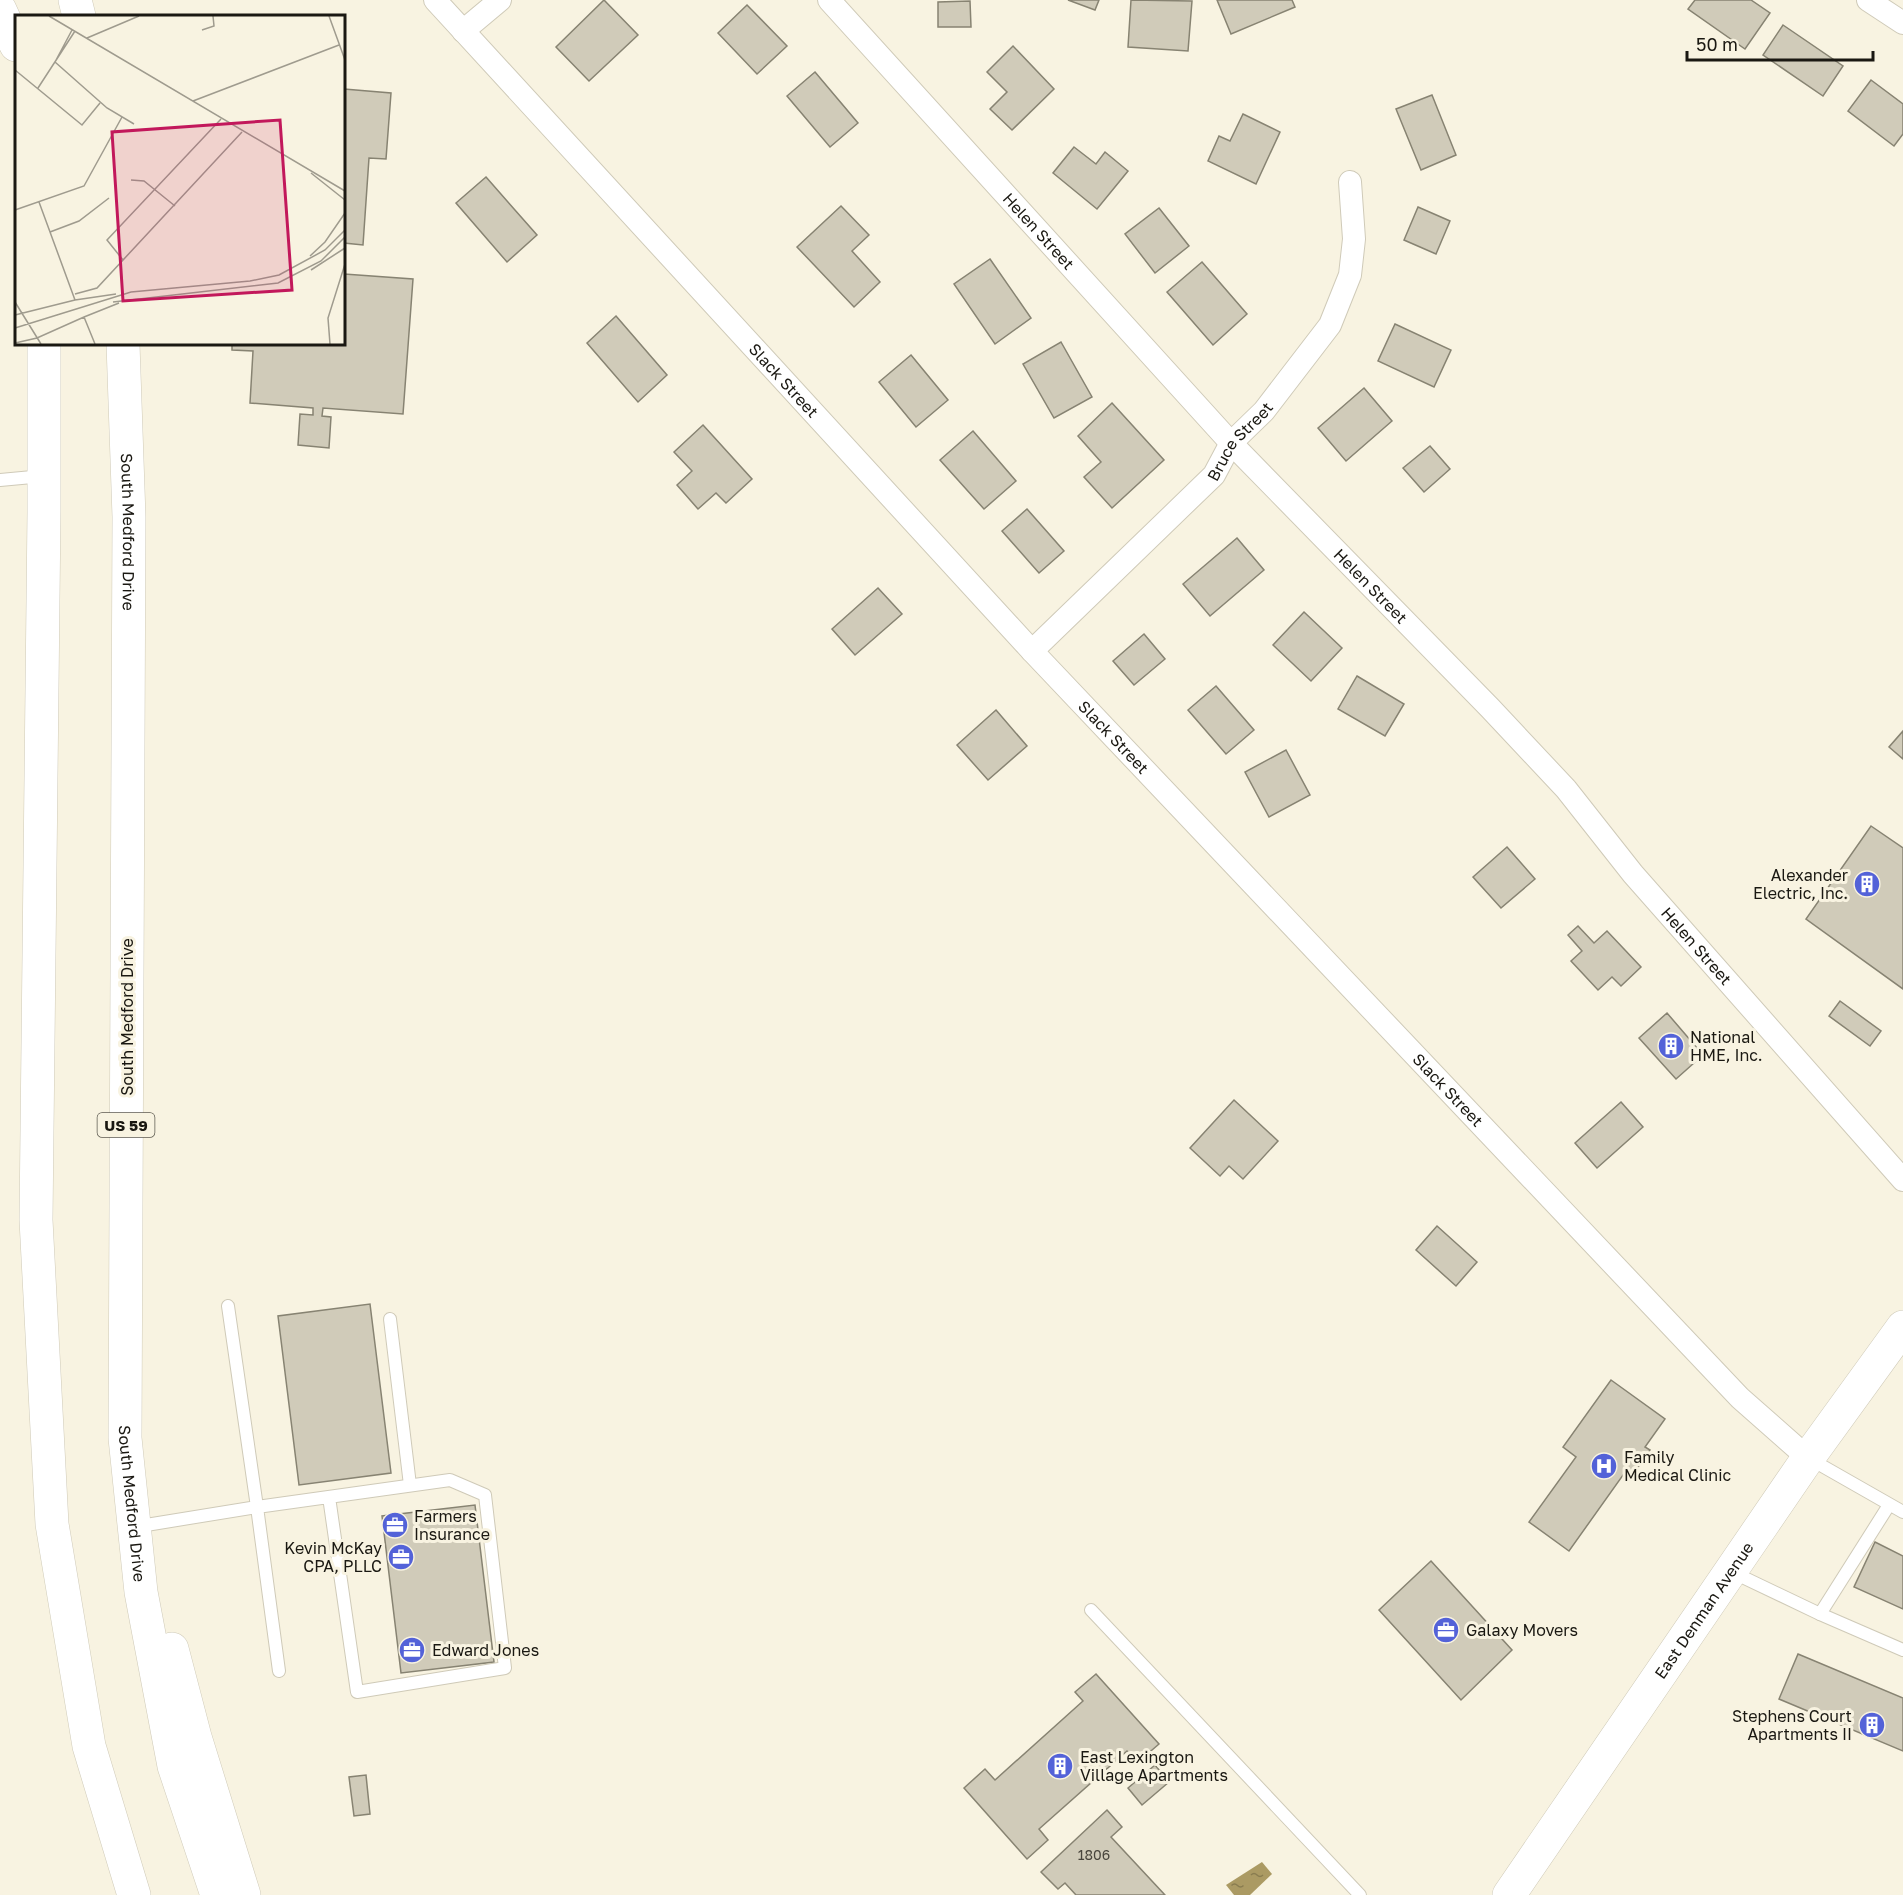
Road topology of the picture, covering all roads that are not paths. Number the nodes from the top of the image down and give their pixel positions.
1 (75, 0) edge
2 (435, 0) edge
3 (500, 0) edge
4 (829, 0) edge
5 (1868, 0) edge
6 (0, 10) edge
7 (79, 15) edge
8 (1903, 23) edge
9 (463, 31) junction
10 (15, 43) edge
11 (1350, 182) dead end
12 (44, 345) edge
13 (123, 345) edge
14 (1232, 443) junction
15 (44, 476) junction
16 (0, 480) edge
17 (1032, 651) junction
18 (1903, 1180) edge
19 (228, 1306) dead end
20 (390, 1319) dead end
21 (1903, 1327) edge
22 (1808, 1458) junction
23 (410, 1485) junction
24 (130, 1486) junction
25 (329, 1497) junction
26 (1889, 1505) junction
27 (257, 1507) junction
28 (1903, 1512) edge
29 (140, 1526) junction
30 (1731, 1571) junction
31 (1091, 1610) dead end
32 (1820, 1614) junction
33 (1903, 1650) edge
34 (279, 1671) dead end
35 (134, 1895) edge
36 (217, 1895) edge
37 (244, 1895) edge
38 (1360, 1895) edge
39 (1509, 1895) edge

1 - 7 main road
2 - 9 street, Slack Street
3 - 9 street
4 - 14 street, Helen Street
5 - 8 street
6 - 10 main road
9 - 17 street, Slack Street
11 - 14 street, Bruce Street
12 - 15 main road
13 - 24 main road, South Medford Drive / US 59
14 - 17 street, Bruce Street
14 - 18 street, Helen Street
15 - 16 lane
15 - 35 main road
17 - 22 street, Slack Street
19 - 27 lane
20 - 23 lane
21 - 22 main road, East Denman Avenue
22 - 26 lane
22 - 30 main road, East Denman Avenue
23 - 25 lane
23 - 25 lane
24 - 29 main road
24 - 36 main road, South Medford Drive / US 59
25 - 27 lane
26 - 28 lane
26 - 32 lane
27 - 29 lane
27 - 34 lane
29 - 37 main road
30 - 32 lane
30 - 39 main road, East Denman Avenue
31 - 38 lane
32 - 33 lane

